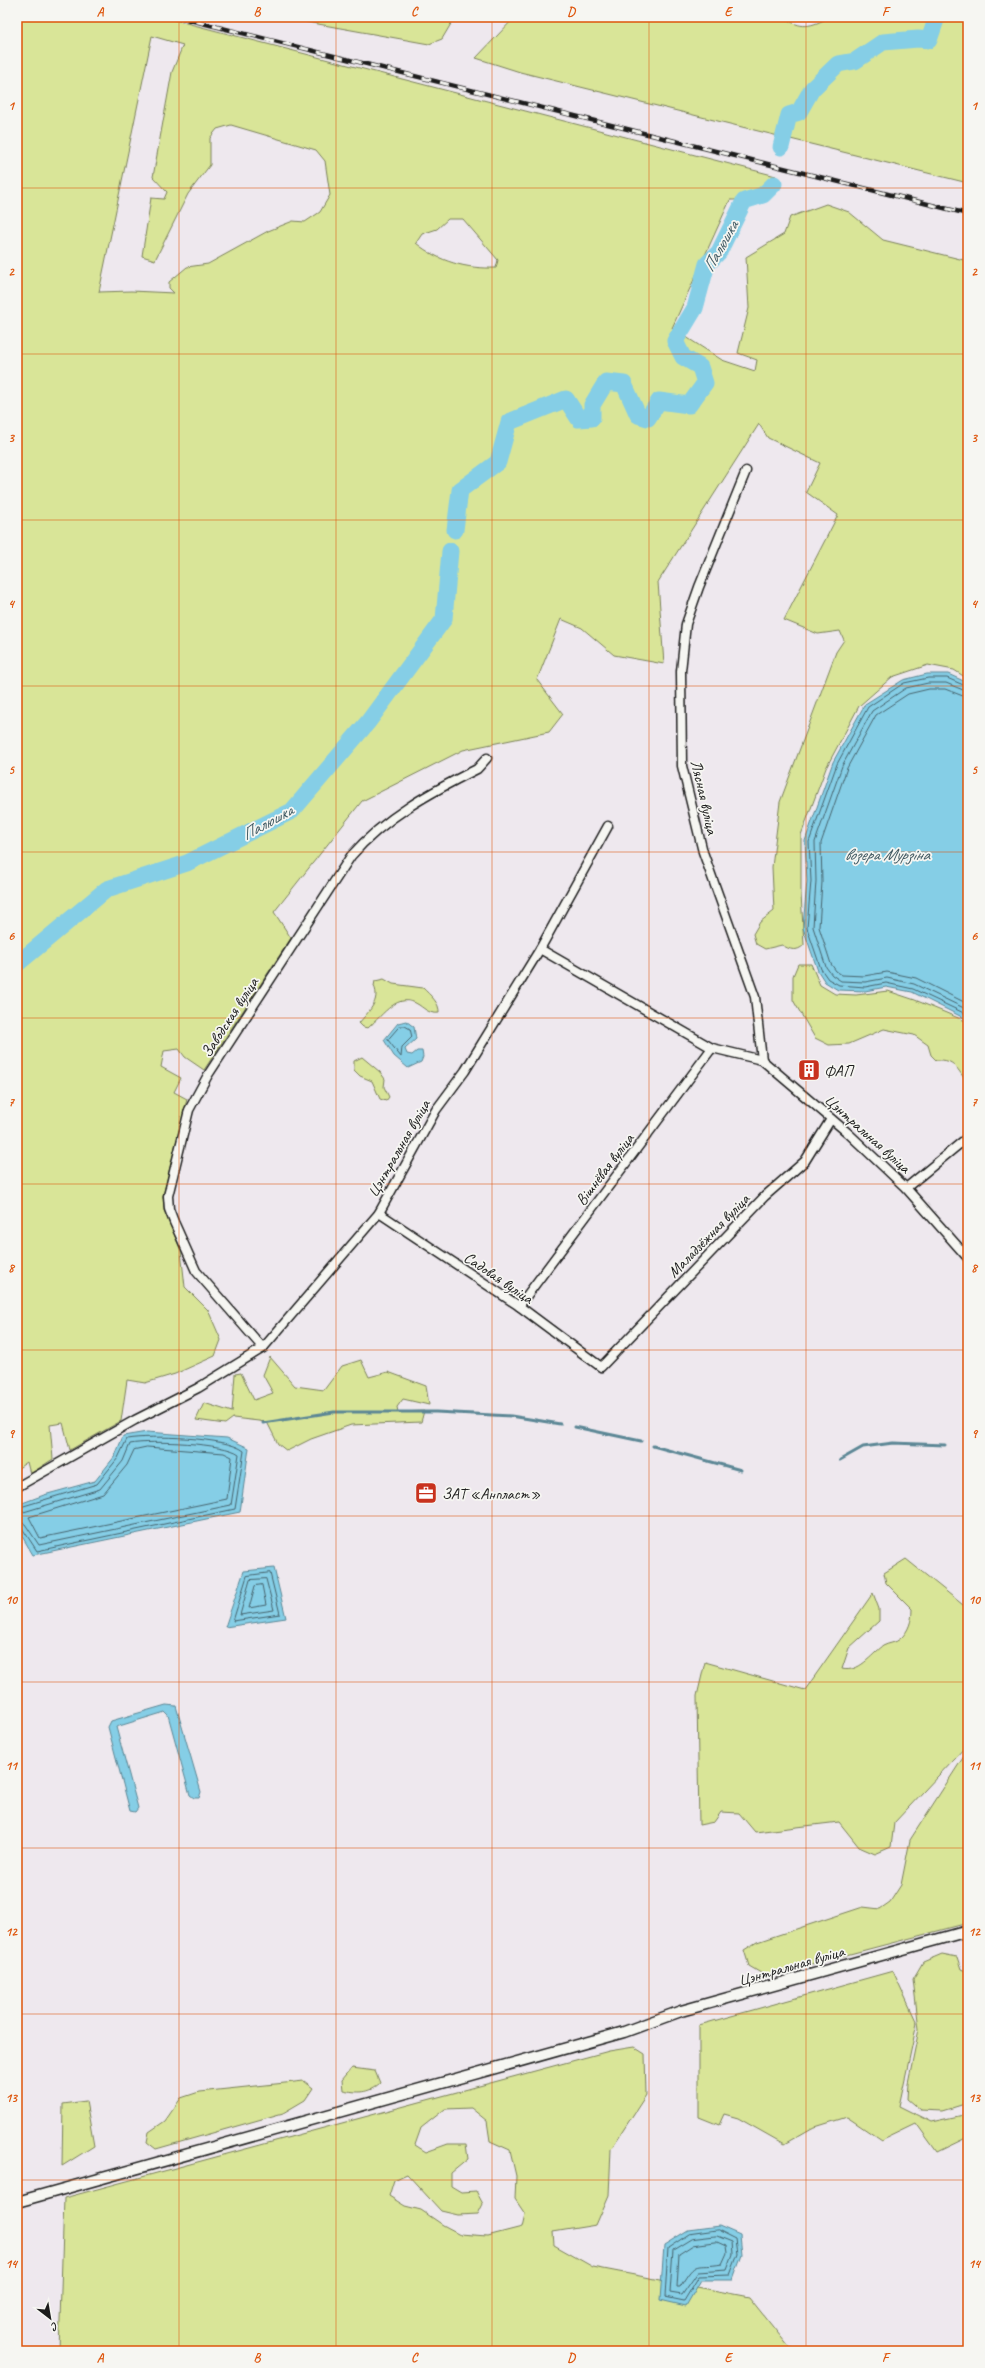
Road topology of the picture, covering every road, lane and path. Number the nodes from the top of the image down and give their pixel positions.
1 (746, 471) dead end
2 (487, 758) dead end
3 (608, 826) dead end
4 (540, 949) junction
5 (712, 1048) junction
6 (762, 1060) junction
7 (830, 1119) junction
8 (968, 1137) edge
9 (906, 1188) junction
10 (379, 1213) junction
11 (968, 1258) edge
12 (519, 1306) junction
13 (263, 1348) junction
14 (600, 1367) joint
15 (17, 1487) edge
16 (968, 1931) edge
17 (17, 2202) edge

1 - 6 street, Лясная вуліца
2 - 13 street, Заводская вуліца
3 - 4 street, Цэнтральная вуліца
4 - 5 street, Цэнтральная вуліца
4 - 10 street, Цэнтральная вуліца
5 - 6 street, Цэнтральная вуліца
5 - 12 street, Вішнёвая вуліца
6 - 7 street, Цэнтральная вуліца
7 - 9 street, Цэнтральная вуліца
7 - 14 street, Маладзёжная вуліца
8 - 9 street, Цэнтральная вуліца
9 - 11 street, Цэнтральная вуліца
10 - 12 street, Садовая вуліца
10 - 13 street, Цэнтральная вуліца
12 - 14 street, Садовая вуліца
13 - 15 street, Цэнтральная вуліца
16 - 17 street, Цэнтральная вуліца

